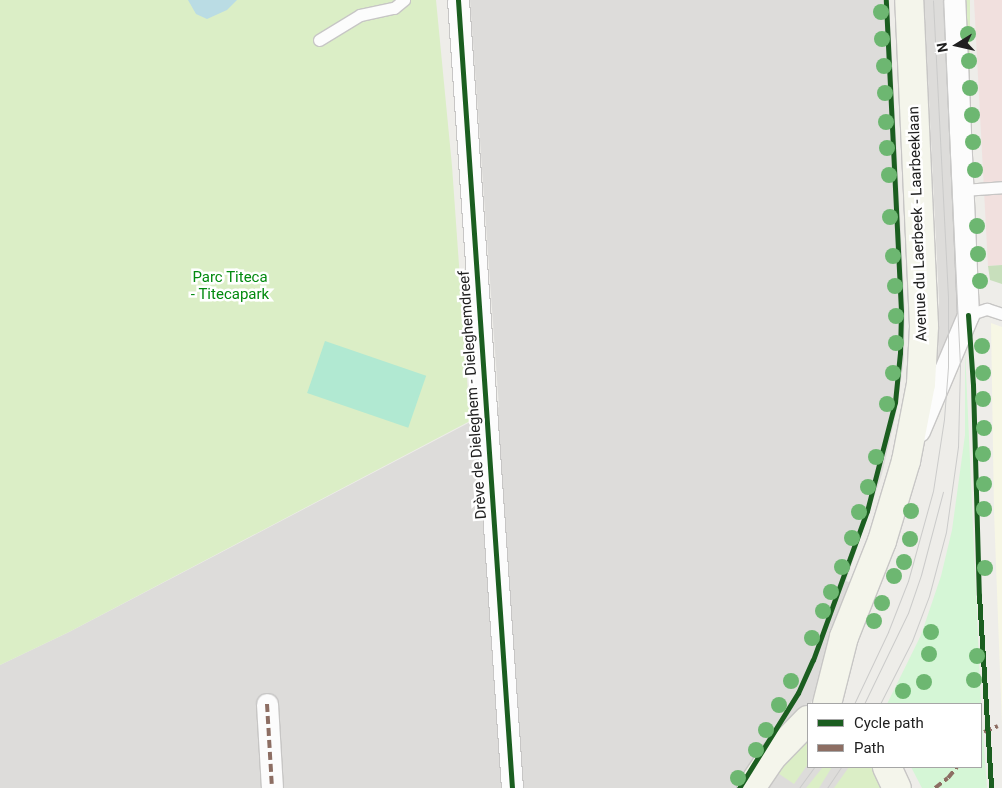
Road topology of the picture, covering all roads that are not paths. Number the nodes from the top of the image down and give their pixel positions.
1 (404, 0) edge
2 (458, 0) edge
3 (909, 0) edge
4 (954, 0) edge
5 (318, 40) dead end
6 (1002, 187) edge
7 (962, 190) junction
8 (1002, 314) edge
9 (968, 316) junction
10 (906, 461) junction
11 (827, 703) edge
12 (267, 704) dead end
13 (807, 721) edge
14 (887, 768) edge
15 (272, 788) edge
16 (512, 788) edge
17 (752, 788) edge
18 (897, 788) edge

1 - 5 lane
2 - 16 street, Drève de Dieleghem - Dieleghemdreef
3 - 10 street, Avenue du Laerbeek - Laarbeeklaan
4 - 7 street
6 - 7 lane
7 - 9 street
8 - 9 lane
9 - 10 street
10 - 11 street, Avenue du Laerbeek - Laarbeeklaan
12 - 15 street
13 - 17 street
14 - 18 street

